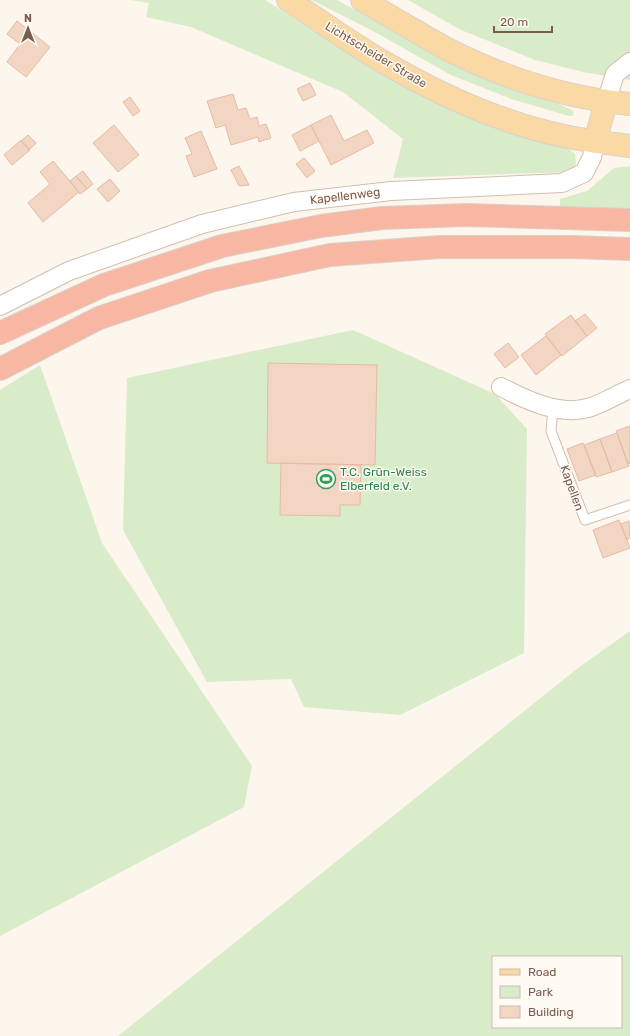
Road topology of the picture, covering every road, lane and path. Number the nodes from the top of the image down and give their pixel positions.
1 (288, 0) edge
2 (362, 0) edge
3 (630, 62) edge
4 (606, 102) junction
5 (630, 104) edge
6 (595, 142) junction
7 (630, 146) edge
8 (630, 220) edge
9 (630, 249) edge
10 (0, 306) edge
11 (0, 333) edge
12 (0, 369) edge
13 (501, 387) dead end
14 (630, 389) edge
15 (552, 408) junction
16 (630, 505) edge

1 - 6 main road, Lichtscheider Straße
2 - 4 main road
3 - 4 street, Kapellenweg
4 - 5 main road
4 - 6 main road, Kapellenweg
6 - 7 main road, Lichtscheider Straße
6 - 10 street, Kapellenweg
8 - 11 highway
9 - 12 highway
13 - 15 street
14 - 15 street
15 - 16 lane, Kapellen

